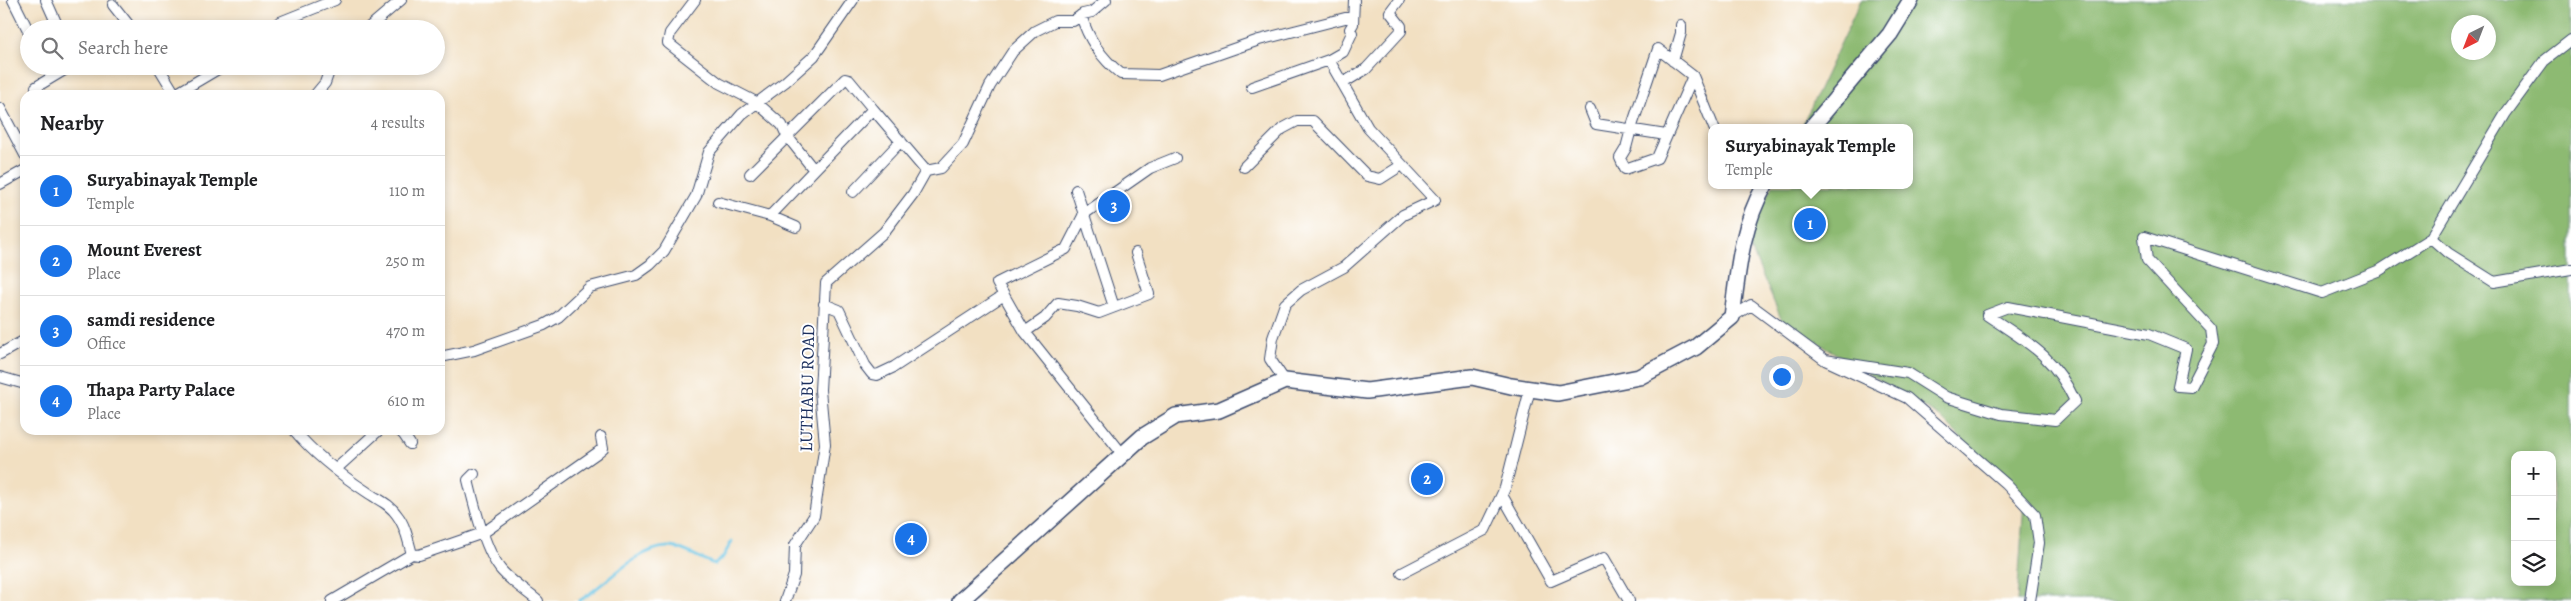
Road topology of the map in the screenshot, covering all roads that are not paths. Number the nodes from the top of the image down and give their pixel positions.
1 (13, 0) edge
2 (46, 0) edge
3 (335, 0) edge
4 (401, 0) edge
5 (695, 0) edge
6 (853, 0) edge
7 (1106, 0) edge
8 (1354, 0) edge
9 (1399, 0) edge
10 (1911, 0) edge
11 (113, 5) dead end
12 (1081, 15) junction
13 (1353, 16) junction
14 (23, 20) edge
15 (55, 20) edge
16 (125, 20) edge
17 (285, 20) edge
18 (377, 20) edge
19 (1681, 24) dead end
20 (2571, 40) edge
21 (1329, 60) junction
22 (1673, 61) junction
23 (49, 75) edge
24 (163, 75) edge
25 (208, 75) edge
26 (327, 75) edge
27 (1693, 76) junction
28 (1343, 83) junction
29 (1252, 88) dead end
30 (38, 90) edge
31 (171, 90) edge
32 (182, 90) edge
33 (319, 90) edge
34 (756, 102) junction
35 (0, 108) edge
36 (873, 109) junction
37 (1590, 109) dead end
38 (1712, 124) edge
39 (1814, 124) edge
40 (1631, 128) junction
41 (787, 136) junction
42 (1666, 136) junction
43 (901, 141) junction
44 (20, 146) edge
45 (1175, 158) dead end
46 (1402, 165) junction
47 (1244, 167) dead end
48 (814, 170) junction
49 (926, 171) junction
50 (20, 173) edge
51 (750, 174) dead end
52 (0, 184) edge
53 (1763, 189) edge
54 (1076, 190) dead end
55 (853, 192) dead end
56 (718, 202) dead end
57 (1084, 214) junction
58 (770, 216) junction
59 (796, 227) dead end
60 (2432, 238) junction
61 (1136, 253) dead end
62 (2571, 269) edge
63 (1004, 295) junction
64 (824, 304) junction
65 (1114, 308) junction
66 (1732, 317) junction
67 (1025, 332) junction
68 (20, 343) edge
69 (0, 354) edge
70 (445, 356) edge
71 (1825, 360) junction
72 (0, 377) edge
73 (1285, 382) junction
74 (20, 383) edge
75 (1530, 389) junction
76 (298, 435) edge
77 (373, 435) edge
78 (601, 436) dead end
79 (1124, 456) junction
80 (336, 469) junction
81 (474, 474) dead end
82 (1502, 495) junction
83 (483, 533) junction
84 (412, 554) junction
85 (1402, 573) dead end
86 (967, 599) edge
87 (332, 601) edge
88 (538, 601) edge
89 (785, 601) edge
90 (1630, 601) edge
91 (2030, 601) edge

1 - 14 street
2 - 15 street
3 - 17 street
4 - 18 street
5 - 34 street
6 - 34 street
7 - 12 street
8 - 13 street
9 - 28 street
10 - 39 main road
11 - 16 street
12 - 13 street
12 - 49 street
13 - 21 street
19 - 22 street
20 - 60 street
21 - 28 street
21 - 29 street
22 - 27 street
22 - 40 street
23 - 30 street
24 - 31 street
25 - 32 street
26 - 33 street
27 - 38 street
27 - 42 street
28 - 46 street
34 - 41 street
34 - 70 street
35 - 44 street
36 - 41 street
36 - 43 street
36 - 48 street
37 - 40 street
40 - 42 street
40 - 42 street
41 - 48 street
41 - 51 street
43 - 49 street
43 - 55 street
45 - 57 street
46 - 47 street
46 - 73 street
48 - 58 street
49 - 64 street, LUTHABU ROAD
50 - 52 street
53 - 66 main road
54 - 57 street
56 - 58 street
57 - 63 street
57 - 65 street
58 - 59 street
60 - 62 street
60 - 71 street
61 - 65 street
63 - 64 street
63 - 67 street
64 - 89 street, LUTHABU ROAD
65 - 67 street
66 - 71 street
66 - 75 main road
67 - 79 street
68 - 69 street
71 - 91 street
72 - 74 street
73 - 75 main road
73 - 79 main road
75 - 82 street
76 - 80 street
77 - 80 street
78 - 83 street
79 - 86 main road
80 - 84 street
81 - 83 street
82 - 85 street
82 - 90 street
83 - 84 street
83 - 88 street
84 - 87 street

